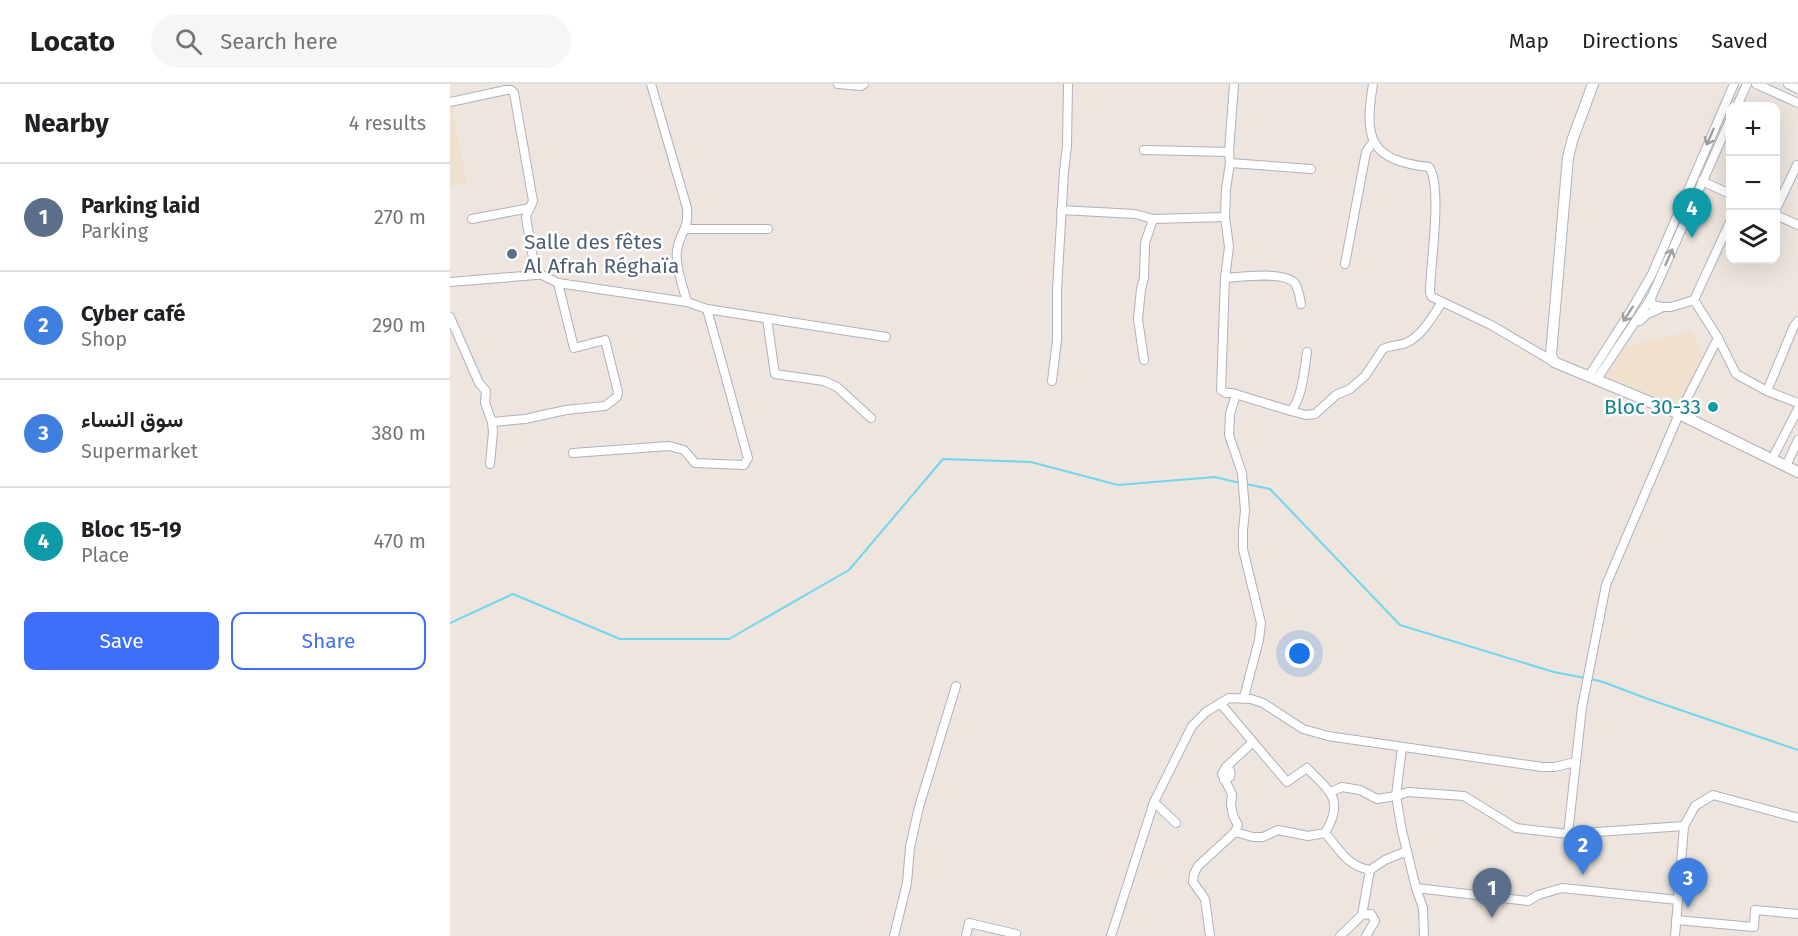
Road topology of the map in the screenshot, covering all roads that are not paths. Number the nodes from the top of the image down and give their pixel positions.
1 (651, 84) edge
2 (838, 84) edge
3 (864, 84) edge
4 (1068, 84) edge
5 (1234, 84) edge
6 (1373, 84) edge
7 (1593, 84) edge
8 (1734, 84) edge
9 (1748, 84) edge
10 (1756, 84) edge
11 (1788, 84) edge
12 (1798, 89) edge
13 (450, 102) edge
14 (1739, 102) edge
15 (1798, 103) edge
16 (1726, 131) edge
17 (1373, 142) junction
18 (1144, 150) dead end
19 (1229, 152) junction
20 (1230, 162) junction
21 (1797, 165) edge
22 (1311, 169) dead end
23 (1702, 181) junction
24 (1726, 192) edge
25 (1780, 201) edge
26 (530, 208) junction
27 (1061, 210) junction
28 (1225, 217) junction
29 (1780, 217) edge
30 (472, 219) dead end
31 (1153, 219) junction
32 (1798, 225) edge
33 (686, 229) junction
34 (768, 229) dead end
35 (1726, 233) edge
36 (1345, 264) dead end
37 (536, 275) junction
38 (1225, 278) junction
39 (450, 282) edge
40 (558, 283) junction
41 (1651, 298) junction
42 (1694, 300) junction
43 (687, 302) junction
44 (1442, 302) junction
45 (1301, 304) dead end
46 (1663, 307) junction
47 (707, 309) junction
48 (450, 317) edge
49 (767, 319) junction
50 (1798, 321) edge
51 (1626, 336) junction
52 (886, 337) dead end
53 (1718, 338) junction
54 (1307, 352) dead end
55 (1144, 360) dead end
56 (1554, 362) junction
57 (1593, 378) junction
58 (1052, 381) dead end
59 (1767, 391) junction
60 (1236, 394) junction
61 (1798, 403) edge
62 (1798, 409) edge
63 (1291, 411) junction
64 (1679, 414) junction
65 (871, 418) dead end
66 (492, 422) junction
67 (1798, 440) edge
68 (573, 453) dead end
69 (1772, 459) junction
70 (490, 464) dead end
71 (1786, 466) junction
72 (1798, 472) edge
73 (956, 686) dead end
74 (1244, 697) junction
75 (1220, 704) junction
76 (1253, 742) junction
77 (1402, 747) junction
78 (1575, 762) junction
79 (1331, 792) junction
80 (1396, 796) junction
81 (1154, 802) junction
82 (1798, 818) edge
83 (1176, 823) dead end
84 (1684, 826) junction
85 (1235, 832) junction
86 (1325, 833) junction
87 (1568, 834) junction
88 (1407, 851) junction
89 (1371, 870) junction
90 (1416, 888) junction
91 (1678, 900) junction
92 (1798, 914) edge
93 (1362, 915) junction
94 (1676, 920) junction
95 (1018, 935) edge
96 (894, 936) edge
97 (966, 936) edge
98 (1111, 936) edge
99 (1210, 936) edge
100 (1340, 936) edge
101 (1366, 936) edge
102 (1424, 936) edge
103 (1675, 936) edge

1 - 33 street
2 - 3 street
4 - 27 street
5 - 19 street
6 - 17 street
7 - 56 street
8 -> 57 street
9 - 14 street
10 - 15 street
11 - 12 street
13 - 26 street
16 - 23 street
17 - 36 street
17 - 44 street
18 - 19 street
19 - 20 street
20 - 22 street
20 - 28 street
21 - 25 street
23 - 24 street
41 -> 23 street
26 - 30 street
26 - 37 street
27 - 31 street
27 - 58 street
28 - 31 street
28 - 38 street
29 - 32 street
31 - 55 street
33 - 34 street
33 - 43 street
35 - 42 street
37 - 39 street
37 - 40 street
38 - 45 street
38 - 60 street
40 - 43 street
40 - 66 street
41 - 46 street
41 - 51 street
42 - 46 street
42 - 53 street
43 - 47 street
44 - 56 street
44 - 63 street
46 - 51 street
47 - 49 street
47 - 68 street
48 - 66 street
49 - 52 street
49 - 65 street
50 - 59 street
51 - 57 street
53 - 59 street
53 - 64 street
54 - 63 street
56 - 57 street
57 - 64 street
59 - 61 street
60 - 63 street
60 - 74 street
62 - 69 street
64 - 69 street
64 - 78 street
66 - 70 street
67 - 71 street
69 - 71 street
71 - 72 street
73 - 96 street
74 - 75 street
74 - 77 street
75 - 76 street
75 - 81 street
76 - 79 street
76 - 85 street
77 - 78 street
77 - 80 street
78 - 87 street
79 - 80 street
79 - 86 street
80 - 87 street
80 - 88 street
81 - 83 street
81 - 98 street
82 - 84 street
84 - 87 street
84 - 91 street
85 - 86 street
85 - 99 street
86 - 89 street
88 - 89 street
88 - 90 street
89 - 93 street
90 - 91 street
90 - 102 street
91 - 94 street
92 - 94 street
93 - 100 street
93 - 101 street
94 - 103 street
95 - 97 street

